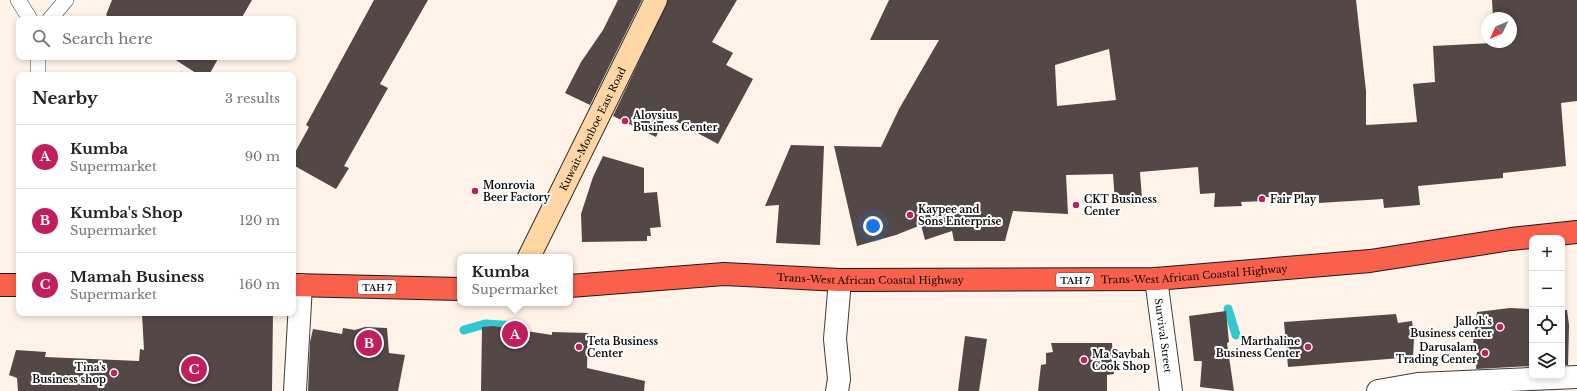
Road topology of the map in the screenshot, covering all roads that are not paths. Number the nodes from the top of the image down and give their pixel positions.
1 (18, 0) edge
2 (66, 0) edge
3 (656, 0) edge
4 (28, 16) edge
5 (53, 16) edge
6 (38, 60) edge
7 (38, 72) edge
8 (1577, 232) edge
9 (530, 254) edge
10 (1156, 279) junction
11 (840, 280) junction
12 (0, 285) edge
13 (16, 285) edge
14 (297, 285) edge
15 (573, 286) edge
16 (457, 289) edge
17 (1577, 377) edge
18 (295, 391) edge
19 (837, 391) edge
20 (1171, 391) edge
21 (1378, 391) edge

1 - 4 lane
2 - 5 lane
3 - 9 street, Kuwait-Monboe East Road
6 - 7 lane
8 - 10 highway, Trans-West African Coastal Highway / TAH 7
10 - 11 highway, Trans-West African Coastal Highway / TAH 7
10 - 20 street, Survival Street
11 - 15 highway, Trans-West African Coastal Highway / TAH 7
11 - 19 street
12 - 13 highway
14 - 16 highway, TAH 7
14 - 18 street
17 - 21 street

